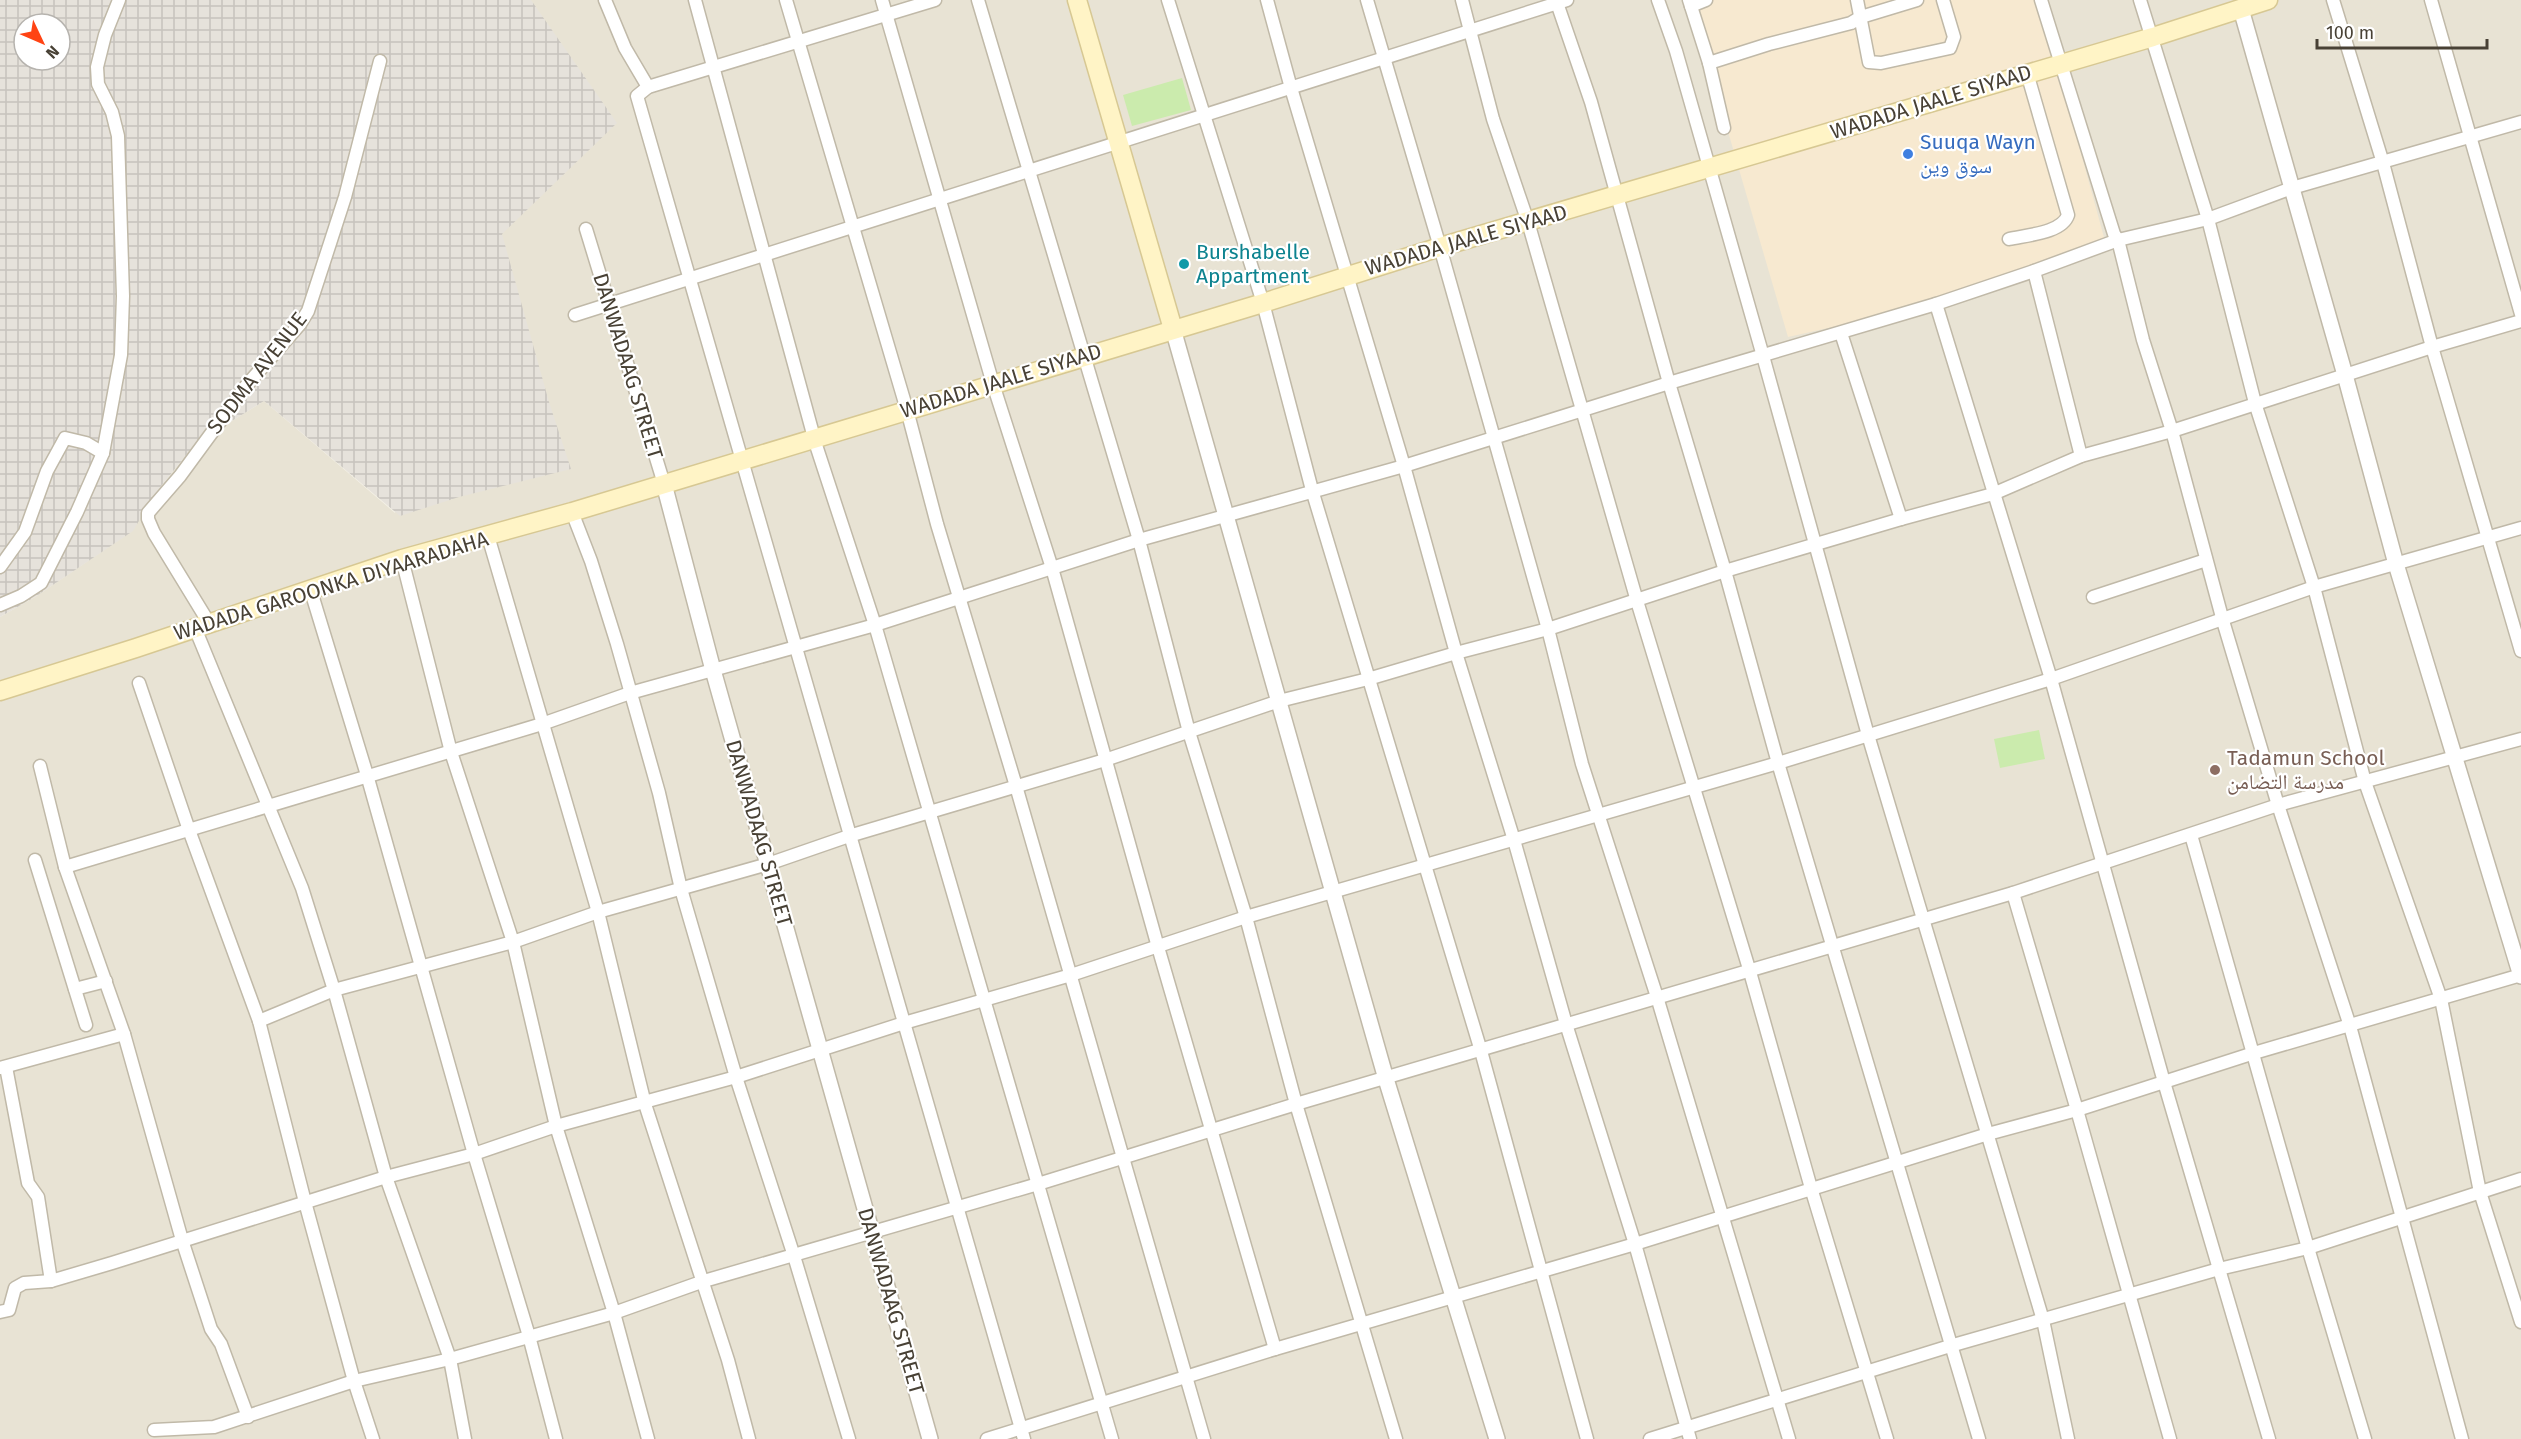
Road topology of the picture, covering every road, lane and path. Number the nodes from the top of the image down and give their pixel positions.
1 (119, 0) edge
2 (605, 0) edge
3 (695, 0) edge
4 (786, 0) edge
5 (882, 0) edge
6 (935, 0) edge
7 (978, 0) edge
8 (1077, 0) edge
9 (1168, 0) edge
10 (1267, 0) edge
11 (1367, 0) edge
12 (1462, 0) edge
13 (1658, 0) edge
14 (1706, 0) edge
15 (1857, 0) edge
16 (1917, 0) edge
17 (1942, 0) edge
18 (2041, 0) edge
19 (2140, 0) edge
20 (2268, 0) edge
21 (2333, 0) edge
22 (2431, 0) edge
23 (1560, 1) edge
24 (1690, 3) edge
25 (2239, 4) edge
26 (886, 15) junction
27 (1861, 17) junction
28 (1471, 30) junction
29 (2153, 37) junction
30 (798, 42) junction
31 (1385, 58) junction
32 (380, 61) dead end
33 (1709, 63) junction
34 (2061, 63) junction
35 (715, 67) junction
36 (2027, 73) junction
37 (648, 87) junction
38 (1291, 88) junction
39 (1204, 115) junction
40 (2521, 122) edge
41 (1724, 128) dead end
42 (2471, 138) junction
43 (1119, 142) junction
44 (2383, 163) junction
45 (1708, 168) junction
46 (1030, 171) junction
47 (2292, 188) junction
48 (1618, 195) junction
49 (938, 200) junction
50 (2208, 219) junction
51 (1528, 222) junction
52 (852, 227) junction
53 (586, 229) dead end
54 (2009, 239) dead end
55 (2118, 240) junction
56 (1440, 247) junction
57 (766, 255) junction
58 (2034, 272) junction
59 (1349, 274) junction
60 (689, 279) junction
61 (1263, 303) junction
62 (608, 304) junction
63 (1936, 304) junction
64 (2521, 314) edge
65 (575, 315) dead end
66 (2521, 321) edge
67 (1173, 329) junction
68 (1841, 333) junction
69 (2432, 346) junction
70 (1083, 356) junction
71 (1763, 356) junction
72 (2345, 375) junction
73 (1669, 383) junction
74 (993, 384) junction
75 (2255, 403) junction
76 (907, 410) junction
77 (1582, 411) junction
78 (2172, 431) junction
79 (815, 437) junction
80 (1494, 438) junction
81 (103, 453) junction
82 (2081, 456) junction
83 (741, 460) junction
84 (1404, 466) junction
85 (664, 484) junction
86 (1312, 490) junction
87 (1993, 494) junction
88 (572, 512) junction
89 (1227, 515) junction
90 (1901, 519) junction
91 (2521, 528) edge
92 (488, 536) junction
93 (2488, 537) junction
94 (1139, 540) junction
95 (1815, 545) junction
96 (402, 559) junction
97 (2206, 560) junction
98 (2396, 564) junction
99 (0, 567) edge
100 (1052, 568) junction
101 (1725, 572) junction
102 (2314, 587) junction
103 (310, 588) junction
104 (2093, 597) dead end
105 (961, 598) junction
106 (1637, 601) junction
107 (0, 605) edge
108 (2223, 621) junction
109 (202, 625) junction
110 (875, 625) junction
111 (1548, 629) junction
112 (795, 647) junction
113 (2521, 651) edge
114 (1456, 653) junction
115 (713, 670) junction
116 (1368, 679) junction
117 (2051, 679) junction
118 (139, 683) dead end
119 (0, 690) edge
120 (630, 693) junction
121 (1279, 700) junction
122 (542, 724) junction
123 (1189, 732) junction
124 (1868, 735) junction
125 (2521, 739) edge
126 (451, 752) junction
127 (2453, 757) junction
128 (1105, 760) junction
129 (1778, 763) junction
130 (40, 765) dead end
131 (367, 775) junction
132 (2365, 782) junction
133 (1016, 786) junction
134 (1693, 789) junction
135 (2278, 805) junction
136 (268, 807) junction
137 (929, 813) junction
138 (1597, 815) junction
139 (189, 830) junction
140 (2191, 835) junction
141 (849, 836) junction
142 (1514, 840) junction
143 (35, 860) dead end
144 (768, 864) junction
145 (1424, 865) junction
146 (2102, 865) junction
147 (65, 867) junction
148 (681, 889) junction
149 (1335, 892) junction
150 (2013, 893) junction
151 (598, 912) junction
152 (1246, 918) junction
153 (1923, 920) junction
154 (513, 942) junction
155 (1158, 947) junction
156 (1833, 948) junction
157 (421, 967) junction
158 (1750, 972) junction
159 (1071, 975) junction
160 (2521, 975) edge
161 (106, 981) junction
162 (75, 989) junction
163 (334, 990) junction
164 (1657, 997) junction
165 (2441, 999) junction
166 (984, 1000) junction
167 (259, 1021) junction
168 (904, 1023) junction
169 (1566, 1024) junction
170 (86, 1025) dead end
171 (2350, 1026) junction
172 (124, 1034) junction
173 (820, 1049) junction
174 (1481, 1051) junction
175 (2254, 1053) junction
176 (3, 1067) edge
177 (736, 1077) junction
178 (1386, 1079) junction
179 (2164, 1082) junction
180 (645, 1104) junction
181 (1296, 1104) junction
182 (2078, 1110) junction
183 (556, 1126) junction
184 (1212, 1130) junction
185 (1988, 1134) junction
186 (474, 1154) junction
187 (1123, 1157) junction
188 (1896, 1163) junction
189 (386, 1177) junction
190 (2521, 1179) edge
191 (1038, 1184) junction
192 (1811, 1188) junction
193 (2481, 1192) junction
194 (305, 1202) junction
195 (957, 1207) junction
196 (1722, 1216) junction
197 (2401, 1217) junction
198 (871, 1233) junction
199 (182, 1240) junction
200 (1635, 1244) junction
201 (2308, 1248) junction
202 (794, 1256) junction
203 (2219, 1269) junction
204 (1542, 1270) junction
205 (51, 1281) junction
206 (704, 1281) junction
207 (2130, 1294) junction
208 (1453, 1298) junction
209 (0, 1312) edge
210 (614, 1313) junction
211 (2043, 1320) junction
212 (2521, 1322) edge
213 (1364, 1324) junction
214 (529, 1336) junction
215 (1950, 1346) junction
216 (1275, 1349) junction
217 (450, 1359) junction
218 (1868, 1370) junction
219 (1186, 1376) junction
220 (354, 1381) junction
221 (1777, 1399) junction
222 (1102, 1402) junction
223 (248, 1417) junction
224 (154, 1430) dead end
225 (1023, 1433) edge
226 (1689, 1433) edge
227 (373, 1439) edge
228 (465, 1439) edge
229 (556, 1439) edge
230 (648, 1439) edge
231 (749, 1439) edge
232 (849, 1439) edge
233 (930, 1439) edge
234 (987, 1439) edge
235 (1112, 1439) edge
236 (1204, 1439) edge
237 (1396, 1439) edge
238 (1497, 1439) edge
239 (1587, 1439) edge
240 (1650, 1439) edge
241 (1789, 1439) edge
242 (1887, 1439) edge
243 (1979, 1439) edge
244 (2068, 1439) edge
245 (2170, 1439) edge
246 (2269, 1439) edge
247 (2365, 1439) edge
248 (2462, 1439) edge

1 - 81 street
2 - 37 street
3 - 35 street
4 - 30 street
5 - 26 street
6 - 26 street
7 - 46 street
8 - 43 main road
9 - 39 street
10 - 38 street
11 - 31 street
12 - 28 street
13 - 45 street
14 - 24 street
15 - 27 street
16 - 27 street
17 - 27 street
18 - 34 street
19 - 29 street
20 - 25 main road, WADADA JAALE SIYAAD
21 - 44 street
22 - 42 street
23 - 28 street
23 - 48 street
24 - 33 street
25 - 29 main road, WADADA JAALE SIYAAD
25 - 47 street
26 - 30 street
26 - 49 street
27 - 33 street
28 - 31 street
28 - 51 street
29 - 34 main road, WADADA JAALE SIYAAD
29 - 50 street
30 - 35 street
30 - 52 street
31 - 38 street
31 - 56 street
32 - 109 street, SODMA AVENUE
33 - 41 street
34 - 36 main road, WADADA JAALE SIYAAD
34 - 55 street
35 - 37 street
35 - 57 street
36 - 45 main road, WADADA JAALE SIYAAD
36 - 54 street
37 - 60 street
38 - 39 street
38 - 59 street
39 - 43 street
39 - 61 street
40 - 42 street
42 - 44 street
42 - 64 street
43 - 46 street
43 - 67 main road
44 - 47 street
44 - 69 street
45 - 48 main road, WADADA JAALE SIYAAD
45 - 71 street
46 - 49 street
46 - 70 street
47 - 50 street
47 - 72 street
48 - 51 main road, WADADA JAALE SIYAAD
48 - 73 street
49 - 52 street
49 - 74 street
50 - 55 street
50 - 75 street
51 - 56 main road, WADADA JAALE SIYAAD
51 - 77 street
52 - 57 street
52 - 76 street
53 - 62 street, DANWADAAG STREET
55 - 58 street
55 - 78 street
56 - 59 main road, WADADA JAALE SIYAAD
56 - 80 street
57 - 60 street
57 - 79 street
58 - 63 street
58 - 82 street
59 - 61 main road, WADADA JAALE SIYAAD
59 - 84 street
60 - 62 street
60 - 83 street
61 - 67 main road, WADADA JAALE SIYAAD
61 - 86 street
62 - 65 street
62 - 85 street, DANWADAAG STREET
63 - 68 street
63 - 87 street
66 - 69 street
67 - 70 main road, WADADA JAALE SIYAAD
67 - 89 street
68 - 71 street
68 - 90 street
69 - 72 street
69 - 93 street
70 - 74 main road, WADADA JAALE SIYAAD
70 - 94 street
71 - 73 street
71 - 95 street
72 - 75 street
72 - 98 street
73 - 77 street
73 - 101 street
74 - 76 main road, WADADA JAALE SIYAAD
74 - 100 street
75 - 78 street
75 - 102 street
76 - 79 main road, WADADA JAALE SIYAAD
76 - 105 street
77 - 80 street
77 - 106 street
78 - 82 street
78 - 97 street
79 - 83 main road, WADADA JAALE SIYAAD
79 - 110 street
80 - 84 street
80 - 111 street
81 - 99 street
81 - 107 street
82 - 87 street
83 - 85 main road, WADADA JAALE SIYAAD
83 - 112 street
84 - 86 street
84 - 114 street
85 - 88 main road, WADADA GAROONKA DIYAARADAHA
85 - 115 street, DANWADAAG STREET
86 - 89 street
86 - 116 street
87 - 90 street
87 - 117 street
88 - 92 main road, WADADA GAROONKA DIYAARADAHA
88 - 120 street
89 - 94 street
89 - 121 street
90 - 95 street
91 - 93 street
92 - 96 main road, WADADA GAROONKA DIYAARADAHA
92 - 122 street
93 - 98 street
93 - 113 street
94 - 100 street
94 - 123 street
95 - 101 street
95 - 124 street
96 - 103 main road, WADADA GAROONKA DIYAARADAHA
96 - 126 street
97 - 104 street
97 - 108 street
98 - 102 street
98 - 127 street
100 - 105 street
100 - 128 street
101 - 106 street
101 - 129 street
102 - 108 street
102 - 132 street
103 - 109 main road, WADADA GAROONKA DIYAARADAHA
103 - 131 street
105 - 110 street
105 - 133 street
106 - 111 street
106 - 134 street
108 - 117 street
108 - 135 street
109 - 119 main road, WADADA GAROONKA DIYAARADAHA
109 - 136 street
110 - 112 street
110 - 137 street
111 - 114 street
111 - 138 street
112 - 115 street
112 - 141 street
114 - 116 street
114 - 142 street
115 - 120 street
115 - 144 street, DANWADAAG STREET
116 - 121 street
116 - 145 street
117 - 124 street
117 - 146 street
118 - 139 street
120 - 122 street
120 - 148 street
121 - 123 street
121 - 149 street
122 - 126 street
122 - 151 street
123 - 128 street
123 - 152 street
124 - 129 street
124 - 153 street
125 - 127 street
126 - 131 street
126 - 154 street
127 - 132 street
127 - 160 street
128 - 133 street
128 - 155 street
129 - 134 street
129 - 156 street
130 - 147 street
131 - 136 street
131 - 157 street
132 - 135 street
132 - 165 street
133 - 137 street
133 - 159 street
134 - 138 street
134 - 158 street
135 - 140 street
135 - 171 street
136 - 139 street
136 - 163 street
137 - 141 street
137 - 166 street
138 - 142 street
138 - 164 street
139 - 147 street
139 - 167 street
140 - 146 street
140 - 175 street
141 - 144 street
141 - 168 street
142 - 145 street
142 - 169 street
143 - 162 street
144 - 148 street
144 - 173 street, DANWADAAG STREET
145 - 149 street
145 - 174 street
146 - 150 street
146 - 179 street
147 - 161 street
148 - 151 street
148 - 177 street
149 - 152 street
149 - 178 street
150 - 153 street
150 - 182 street
151 - 154 street
151 - 180 street
152 - 155 street
152 - 181 street
153 - 156 street
153 - 185 street
154 - 157 street
154 - 183 street
155 - 159 street
155 - 184 street
156 - 158 street
156 - 188 street
157 - 163 street
157 - 186 street
158 - 164 street
158 - 192 street
159 - 166 street
159 - 187 street
160 - 165 street
161 - 162 street
161 - 172 street
162 - 170 street
163 - 167 street
163 - 189 street
164 - 169 street
164 - 196 street
165 - 171 street
165 - 193 street
166 - 168 street
166 - 191 street
167 - 194 street
168 - 173 street
168 - 195 street
169 - 174 street
169 - 200 street
171 - 175 street
171 - 197 street
172 - 176 street
172 - 199 street
173 - 177 street
173 - 198 street, DANWADAAG STREET
174 - 178 street
174 - 204 street
175 - 179 street
175 - 201 street
176 - 205 street
177 - 180 street
177 - 202 street
178 - 181 street
178 - 208 street
179 - 182 street
179 - 203 street
180 - 183 street
180 - 206 street
181 - 184 street
181 - 213 street
182 - 185 street
182 - 207 street
183 - 186 street
183 - 210 street
184 - 187 street
184 - 216 street
185 - 188 street
185 - 211 street
186 - 189 street
186 - 214 street
187 - 191 street
187 - 219 street
188 - 192 street
188 - 215 street
189 - 194 street
189 - 217 street
190 - 193 street
191 - 195 street
191 - 222 street
192 - 196 street
192 - 218 street
193 - 197 street
193 - 212 street
194 - 199 street
194 - 220 street
195 - 198 street
195 - 225 street
196 - 200 street
196 - 221 street
197 - 201 street
197 - 248 street
198 - 202 street
198 - 233 street, DANWADAAG STREET
199 - 205 street
199 - 223 street
200 - 204 street
200 - 226 street
201 - 203 street
201 - 247 street
202 - 206 street
202 - 232 street
203 - 207 street
203 - 246 street
204 - 208 street
204 - 239 street
205 - 209 street
206 - 210 street
206 - 231 street
207 - 211 street
207 - 245 street
208 - 213 street
208 - 238 street
210 - 214 street
210 - 230 street
211 - 215 street
211 - 244 street
213 - 216 street
213 - 237 street
214 - 217 street
214 - 229 street
215 - 218 street
215 - 243 street
216 - 219 street
217 - 220 street
217 - 228 street
218 - 221 street
218 - 242 street
219 - 222 street
219 - 236 street
220 - 223 street
220 - 227 street
221 - 226 street
221 - 241 street
222 - 225 street
222 - 235 street
223 - 224 street
225 - 234 street
226 - 240 street

